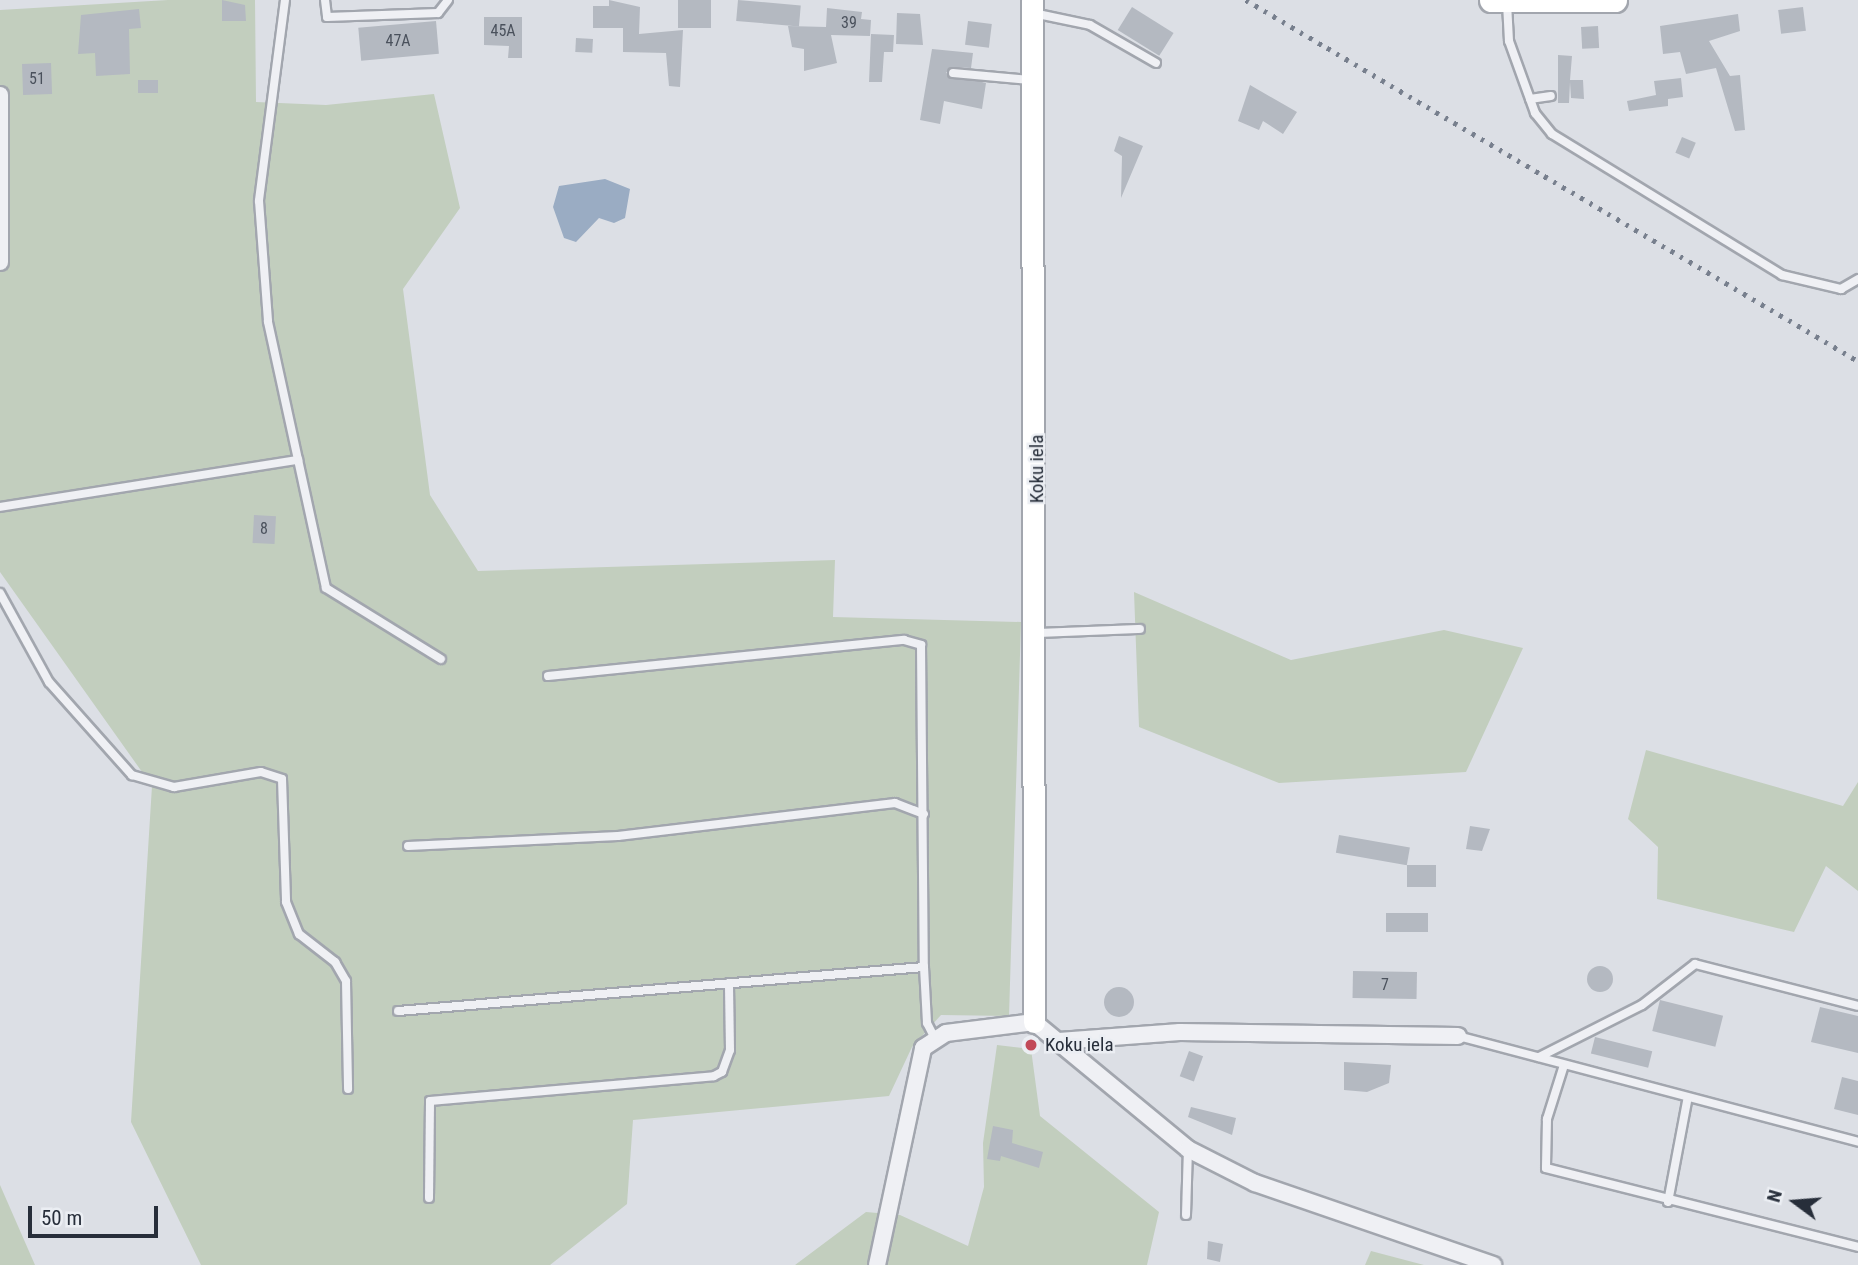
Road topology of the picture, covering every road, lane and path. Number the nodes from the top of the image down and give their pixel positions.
1 (285, 0) edge
2 (325, 0) edge
3 (448, 0) edge
4 (1615, 0) edge
5 (1499, 1) edge
6 (1032, 7) edge
7 (1156, 63) dead end
8 (953, 73) dead end
9 (1034, 80) junction
10 (0, 95) edge
11 (1550, 96) dead end
12 (1530, 99) junction
13 (0, 114) edge
14 (0, 262) edge
15 (1858, 279) edge
16 (298, 460) junction
17 (0, 506) edge
18 (0, 593) edge
19 (1140, 629) dead end
20 (1036, 633) junction
21 (440, 659) dead end
22 (548, 676) dead end
23 (924, 814) junction
24 (408, 846) dead end
25 (925, 967) junction
26 (729, 983) junction
27 (1858, 1006) edge
28 (398, 1011) dead end
29 (1034, 1022) junction
30 (1458, 1036) joint
31 (935, 1039) junction
32 (1059, 1041) junction
33 (1539, 1058) junction
34 (1564, 1065) junction
35 (348, 1089) dead end
36 (1687, 1101) junction
37 (1858, 1142) edge
38 (1188, 1149) junction
39 (429, 1198) dead end
40 (1668, 1202) junction
41 (1186, 1215) dead end
42 (1858, 1248) edge
43 (877, 1265) edge
44 (1493, 1265) edge

1 - 16 lane
2 - 3 lane
4 - 5 main road
5 - 12 lane
6 - 7 lane
6 - 9 street, Koku iela
8 - 9 lane
9 - 20 street, Koku iela
10 - 13 street
11 - 12 lane
12 - 15 lane
13 - 14 street
16 - 17 lane
16 - 21 lane
18 - 35 lane
19 - 20 lane
20 - 29 street, Koku iela
22 - 23 lane
23 - 24 lane
23 - 25 lane
25 - 26 lane
25 - 31 lane
26 - 28 lane
26 - 39 lane
27 - 33 lane
29 - 31 street
29 - 32 street
30 - 32 street
30 - 33 lane
31 - 43 street
32 - 38 street
33 - 34 lane
34 - 36 lane
34 - 40 lane
36 - 37 lane
36 - 40 lane
38 - 41 lane
38 - 44 street
40 - 42 lane

